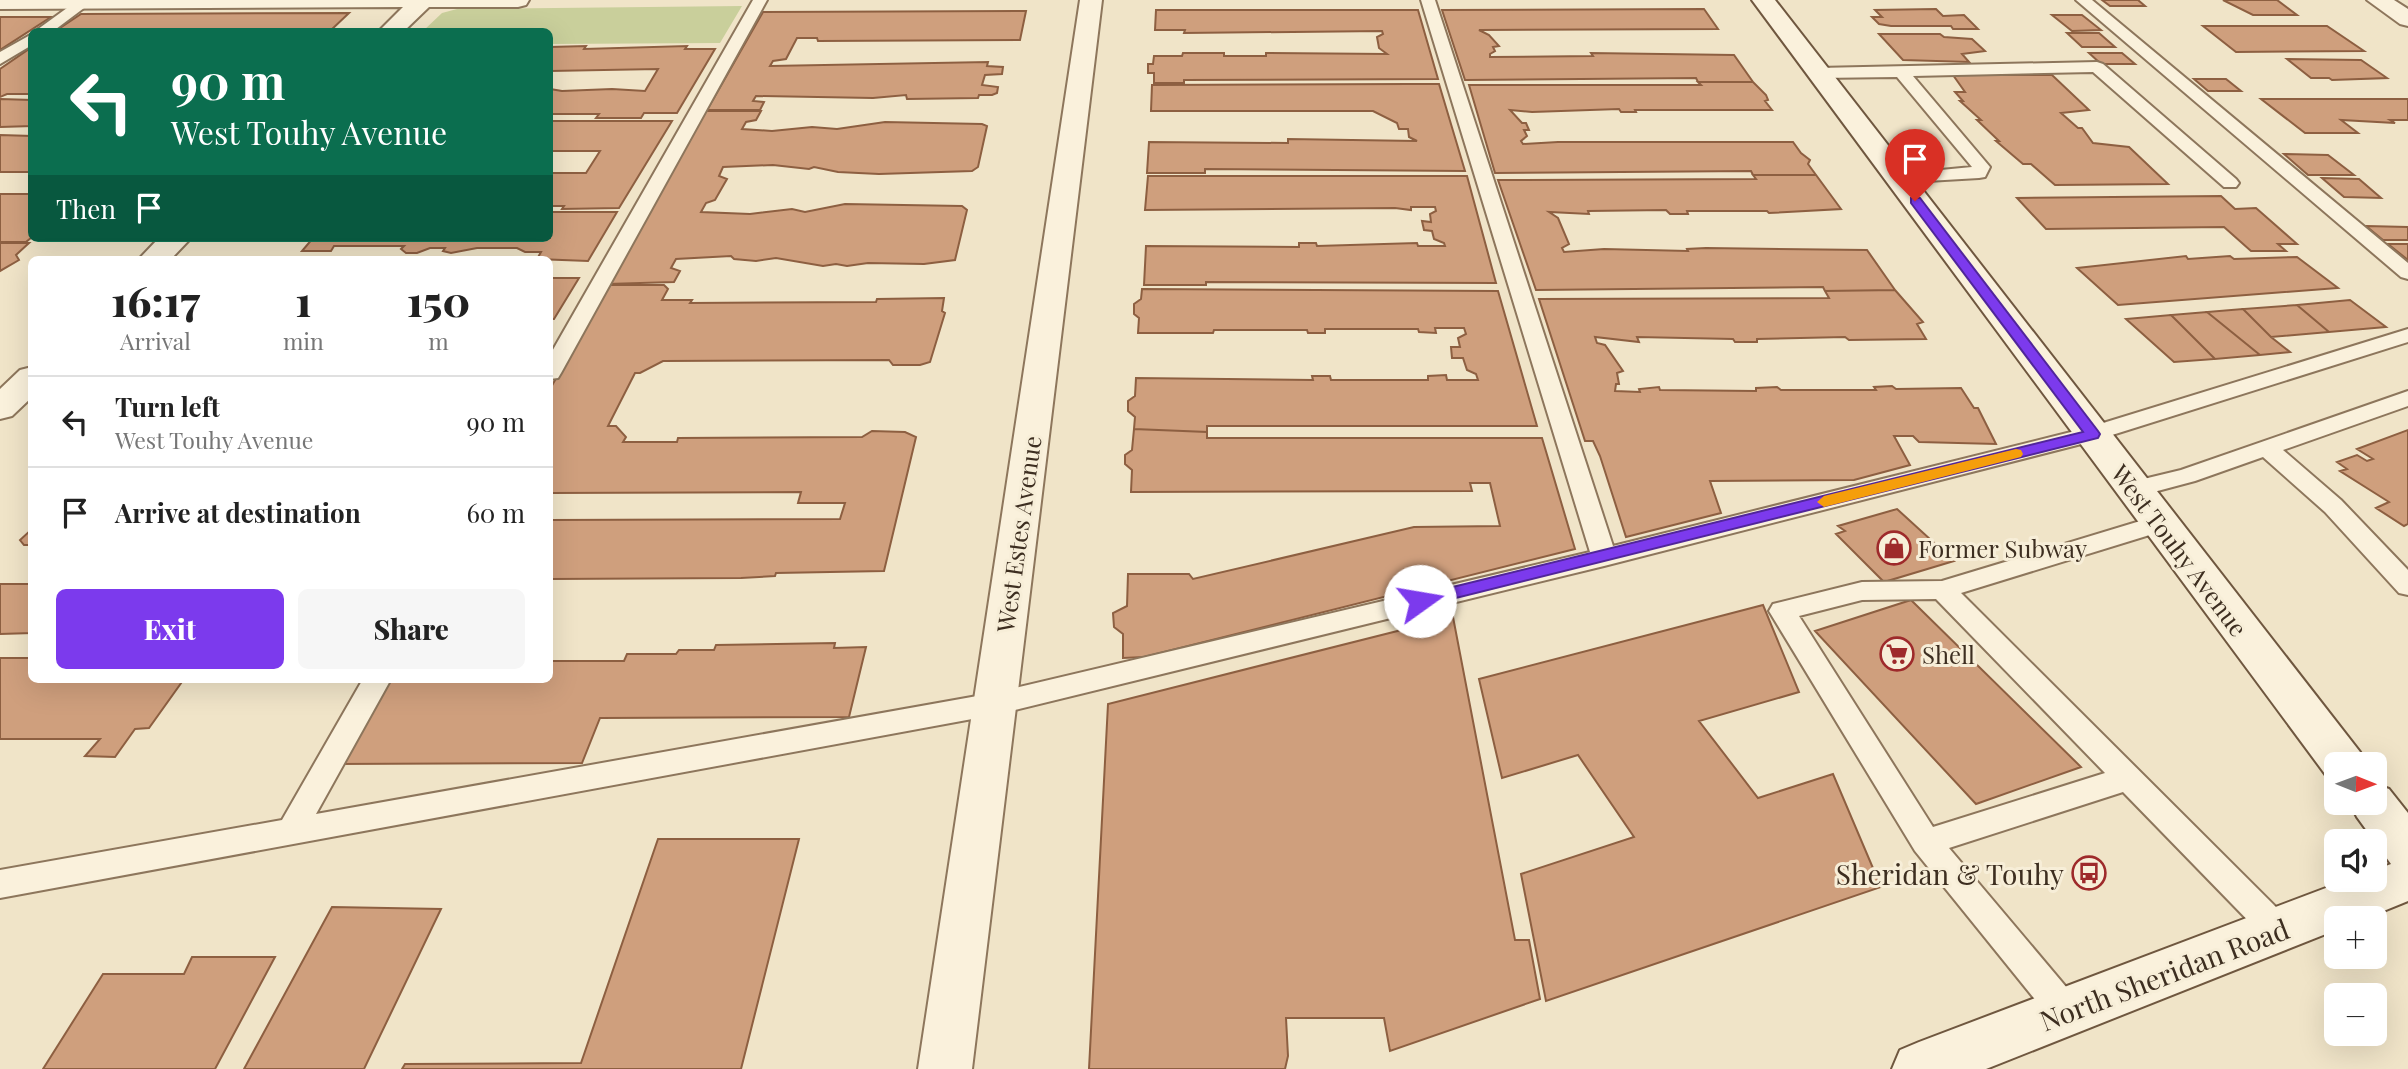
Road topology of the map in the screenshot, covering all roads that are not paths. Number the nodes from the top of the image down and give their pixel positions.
1 (422, 0) edge
2 (518, 0) edge
3 (760, 0) edge
4 (1091, 0) edge
5 (1428, 0) edge
6 (1763, 0) edge
7 (2083, 0) edge
8 (2378, 0) edge
9 (0, 2) edge
10 (85, 2) junction
11 (2408, 19) edge
12 (47, 28) edge
13 (393, 28) edge
14 (28, 41) edge
15 (0, 60) edge
16 (1900, 72) junction
17 (1818, 73) junction
18 (1899, 179) junction
19 (2230, 183) dead end
20 (172, 242) edge
21 (157, 256) edge
22 (2408, 273) edge
23 (2408, 335) edge
24 (553, 368) edge
25 (28, 381) edge
26 (2408, 398) edge
27 (0, 408) edge
28 (2093, 434) junction
29 (2265, 447) junction
30 (2134, 489) junction
31 (2160, 523) junction
32 (1604, 557) junction
33 (2408, 586) edge
34 (1942, 590) junction
35 (375, 683) edge
36 (994, 704) junction
37 (2334, 752) edge
38 (2129, 778) junction
39 (2383, 816) edge
40 (290, 833) junction
41 (1926, 842) junction
42 (2408, 849) edge
43 (2408, 879) edge
44 (0, 884) edge
45 (2278, 930) junction
46 (2066, 1012) junction
47 (945, 1069) edge
48 (1919, 1069) edge

1 - 2 street
1 - 10 street
1 - 13 street
3 - 24 lane
4 - 36 street, West Estes Avenue
5 - 32 lane
6 - 17 street, West Touhy Avenue
7 - 22 lane
8 - 11 street
9 - 10 street
10 - 12 lane
14 - 15 lane
16 - 17 lane
16 - 18 lane
16 - 19 lane
17 - 18 street, West Touhy Avenue
18 - 28 street, West Touhy Avenue
20 - 21 street
23 - 28 lane
25 - 27 street
26 - 29 lane
28 - 30 street, West Touhy Avenue
28 - 32 lane
29 - 30 lane
29 - 33 lane
30 - 31 street, West Touhy Avenue
31 - 34 lane
31 - 37 street, West Touhy Avenue
32 - 36 lane
34 - 38 lane
34 - 41 lane
35 - 40 lane
36 - 40 lane
36 - 47 street, West Estes Avenue
38 - 41 lane
38 - 45 lane
39 - 42 street
40 - 44 lane
41 - 46 lane
43 - 45 street, North Sheridan Road
45 - 46 street, North Sheridan Road
46 - 48 street, North Sheridan Road

